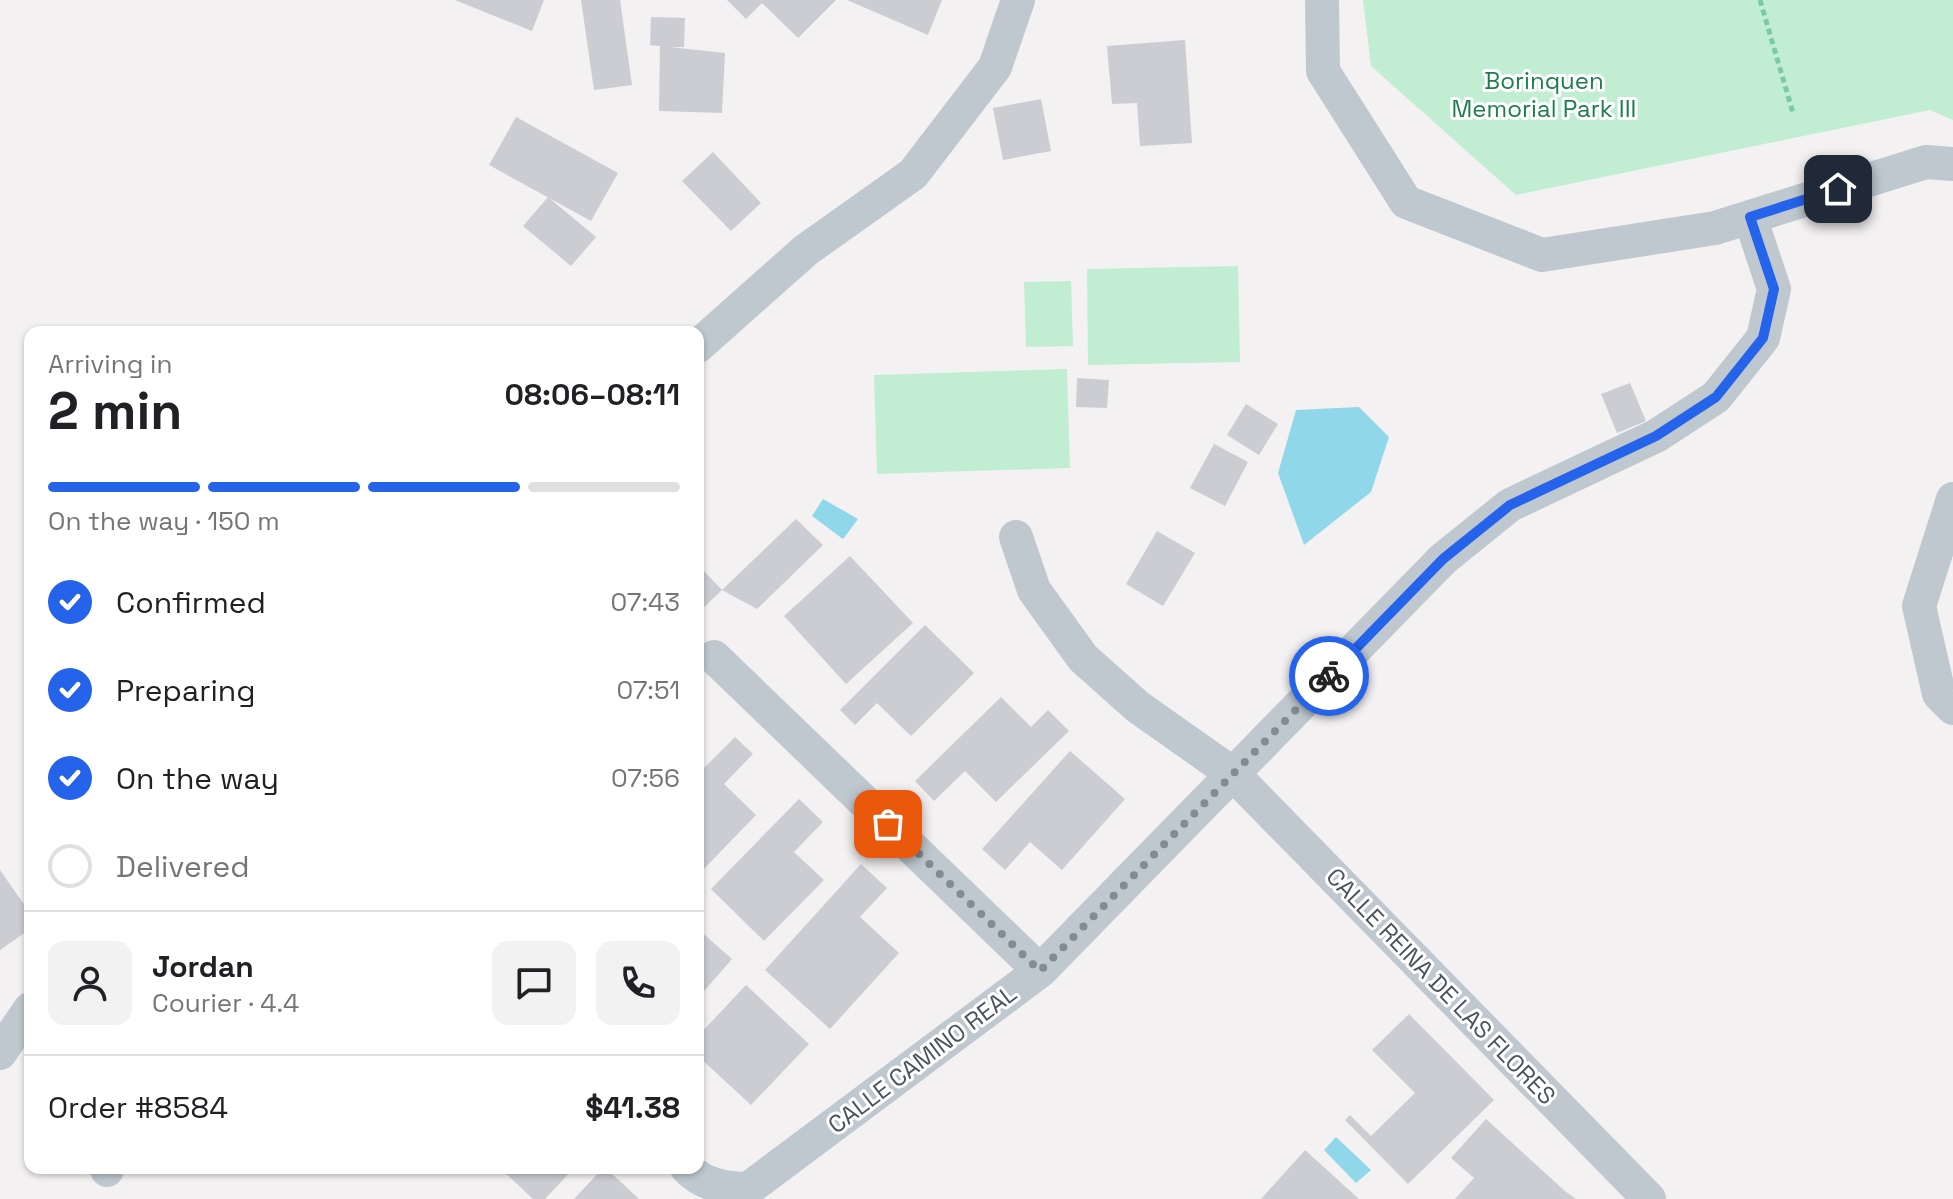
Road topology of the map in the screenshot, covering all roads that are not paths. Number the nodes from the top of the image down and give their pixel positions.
1 (1018, 0) edge
2 (1322, 0) edge
3 (1953, 164) edge
4 (1750, 217) junction
5 (704, 341) edge
6 (1953, 499) edge
7 (1016, 537) dead end
8 (714, 657) dead end
9 (1953, 708) edge
10 (1233, 774) junction
11 (1040, 971) junction
12 (24, 1018) edge
13 (0, 1053) edge
14 (693, 1174) edge
15 (1649, 1199) edge

1 - 5 street
2 - 4 street
3 - 4 street
4 - 10 street, CALLE CAMINO REAL
6 - 9 street
7 - 10 street, CALLE REINA DE LAS FLORES
8 - 11 street
10 - 11 street, CALLE CAMINO REAL
10 - 15 street, CALLE REINA DE LAS FLORES
11 - 14 street, CALLE CAMINO REAL
12 - 13 street

